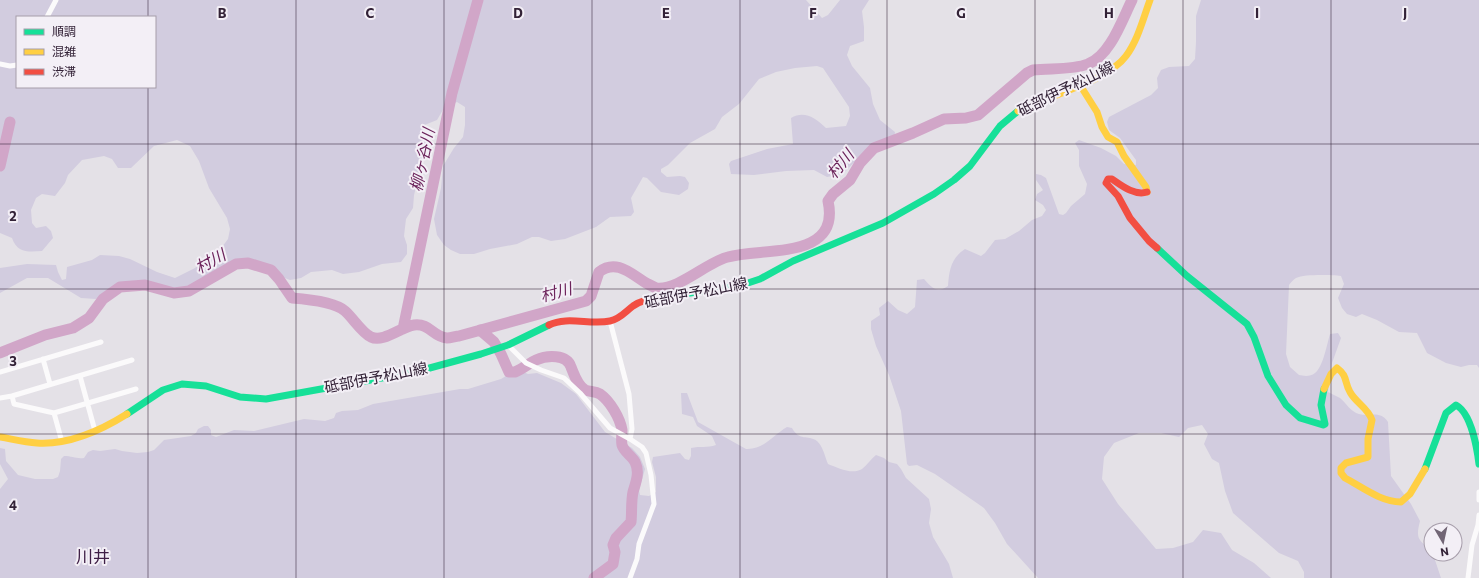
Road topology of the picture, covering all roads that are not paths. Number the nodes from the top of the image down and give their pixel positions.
1 (56, 0) edge
2 (1150, 0) edge
3 (48, 16) edge
4 (0, 64) edge
5 (16, 65) edge
6 (1080, 85) junction
7 (610, 321) junction
8 (101, 342) dead end
9 (508, 346) junction
10 (43, 360) junction
11 (132, 360) dead end
12 (0, 372) edge
13 (80, 376) junction
14 (50, 384) junction
15 (136, 389) dead end
16 (12, 396) junction
17 (0, 398) edge
18 (88, 403) junction
19 (54, 413) junction
20 (95, 431) junction
21 (0, 437) edge
22 (630, 439) junction
23 (62, 442) junction
24 (1479, 464) edge
25 (1479, 492) edge
26 (1479, 500) edge
27 (1479, 515) edge
28 (630, 578) edge
29 (1468, 578) edge

1 - 3 street
2 - 6 main road, 砥部伊予松山線
4 - 5 street
6 - 7 main road, 砥部伊予松山線
6 - 24 main road
7 - 9 main road, 砥部伊予松山線
7 - 22 street
8 - 10 street
9 - 20 main road, 砥部伊予松山線
9 - 22 street
10 - 12 street
10 - 14 street
11 - 13 street
13 - 14 street
13 - 18 street
14 - 16 street
15 - 18 street
16 - 17 street
16 - 19 street
18 - 19 street
18 - 20 street
19 - 23 street
20 - 23 main road, 砥部伊予松山線
21 - 23 main road, 砥部伊予松山線
22 - 28 street
25 - 26 street
27 - 29 street

